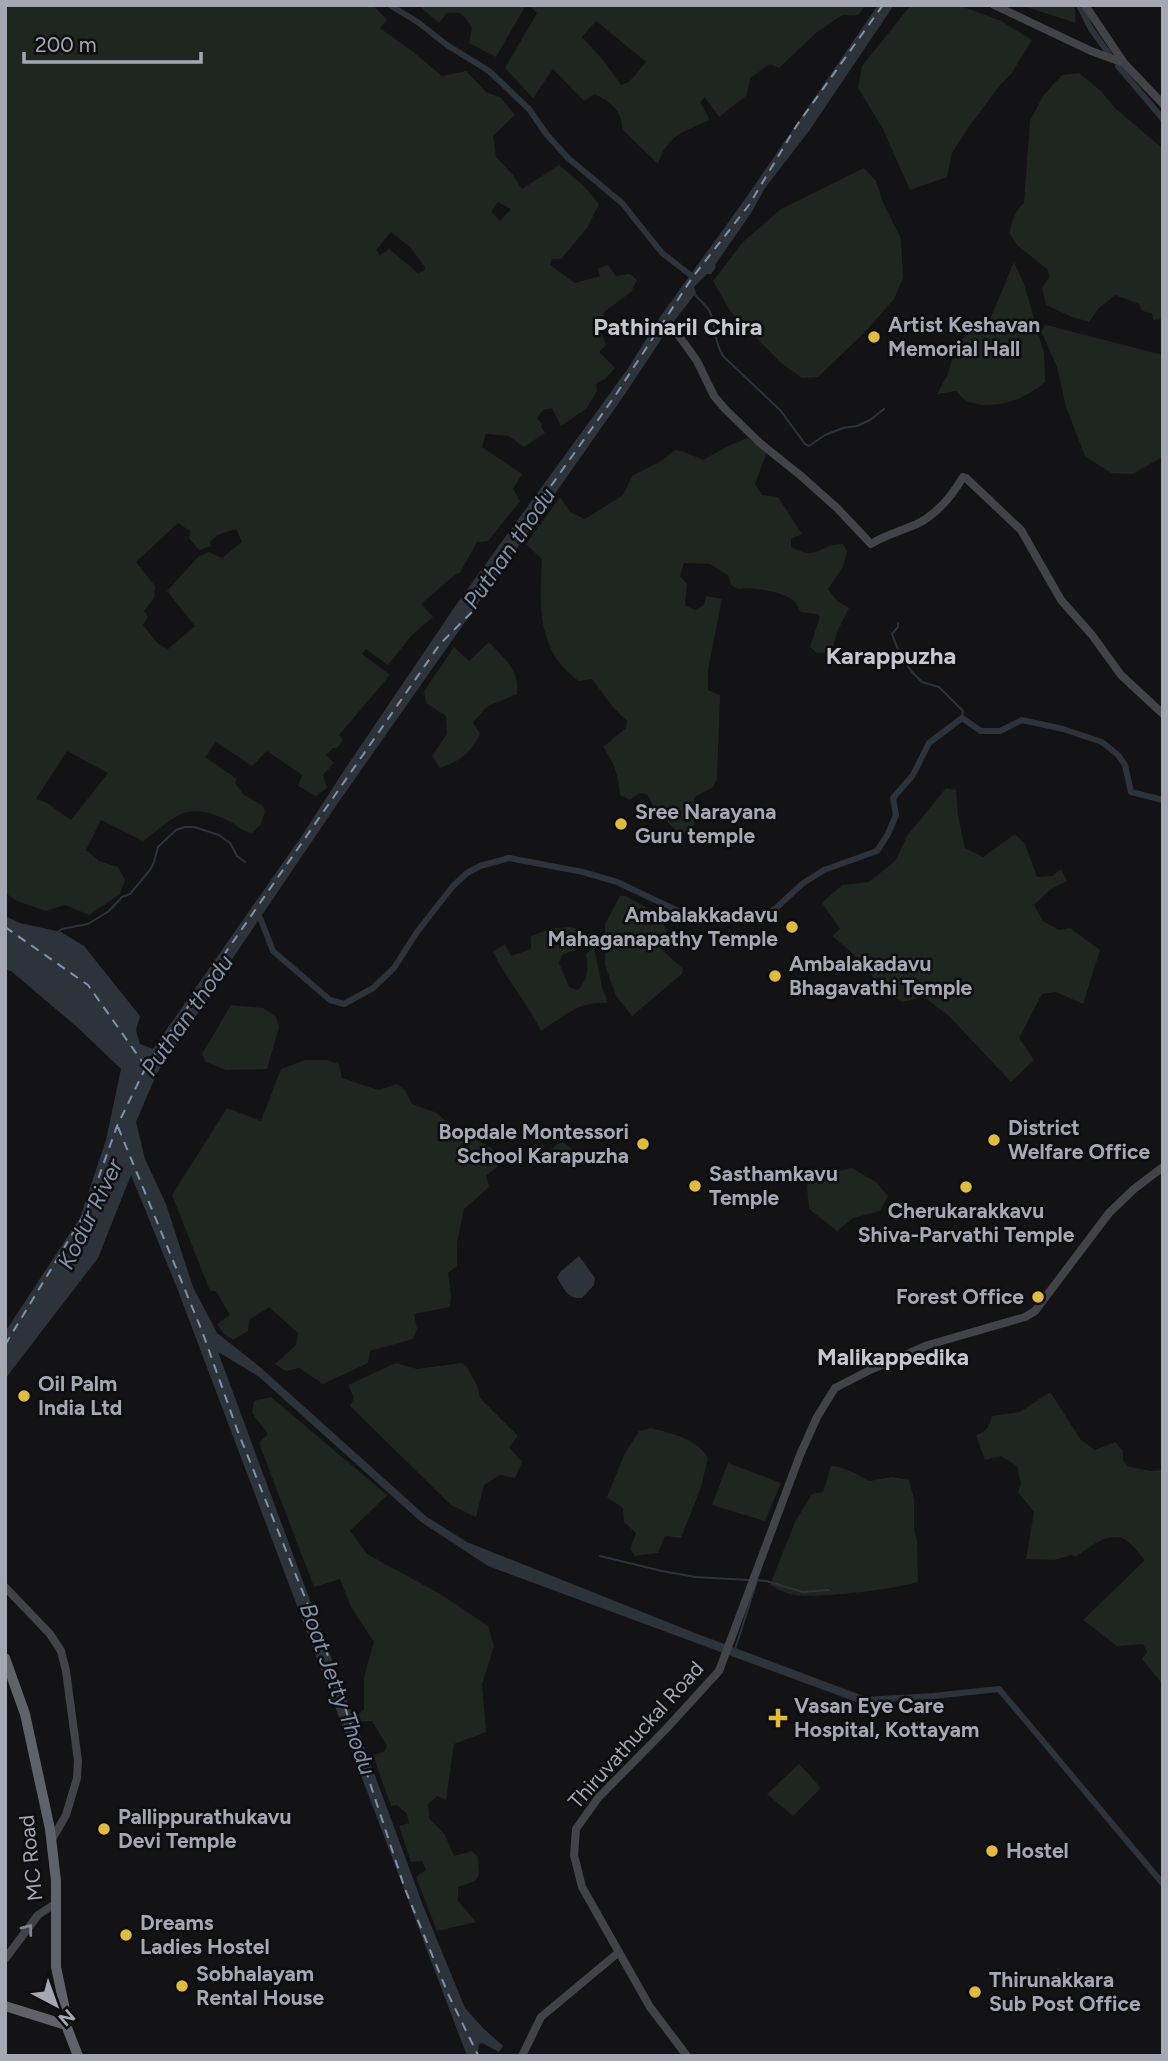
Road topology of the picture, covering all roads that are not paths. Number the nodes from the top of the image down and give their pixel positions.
1 (994, 5) edge
2 (1085, 5) edge
3 (1124, 63) junction
4 (1163, 104) edge
5 (674, 328) dead end
6 (1163, 715) edge
7 (1163, 1167) edge
8 (5, 1587) edge
9 (5, 1659) edge
10 (51, 1841) junction
11 (55, 1904) junction
12 (619, 1952) junction
13 (5, 1959) edge
14 (65, 2005) junction
15 (5, 2006) edge
16 (44, 2017) junction
17 (66, 2025) junction
18 (78, 2056) edge
19 (522, 2056) edge
20 (687, 2056) edge

1 - 3 main road
2 - 3 main road
3 - 4 main road
5 - 6 main road
7 - 12 main road, Thiruvathuckal Road
8 - 10 main road
9 - 10 highway, MC Road
10 - 11 highway, MC Road
13 -> 11 main road
11 - 14 highway, MC Road
12 - 19 main road
12 - 20 main road, Thiruvathuckal Road
14 - 16 highway
14 - 17 highway, MC Road
15 - 16 highway
16 - 17 highway
17 - 18 highway, MC Road

